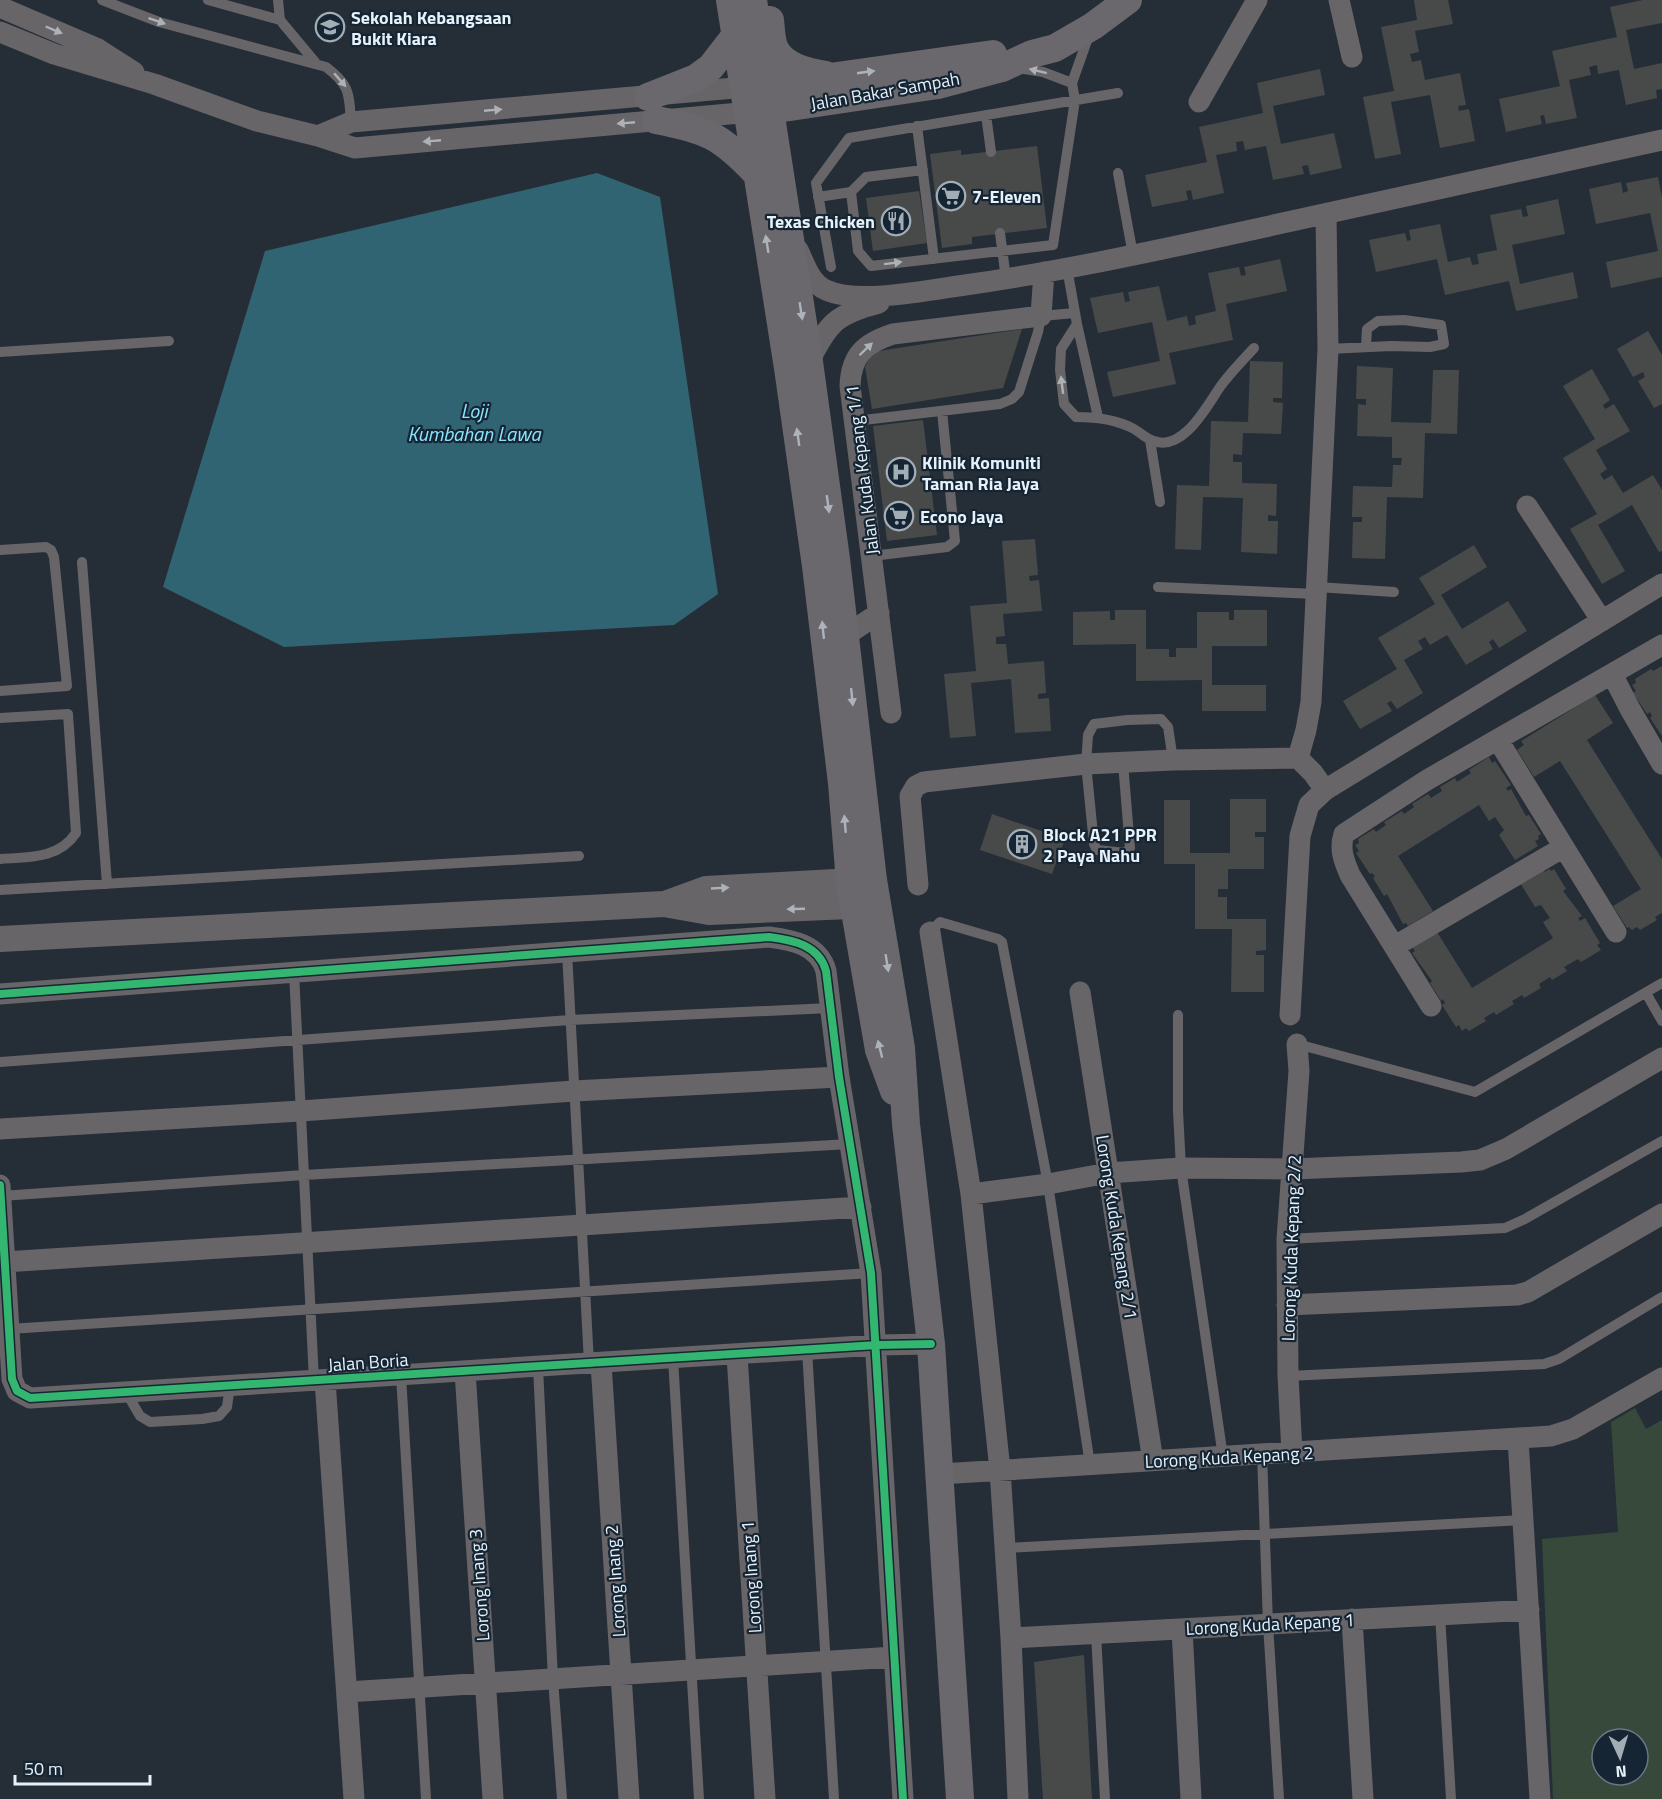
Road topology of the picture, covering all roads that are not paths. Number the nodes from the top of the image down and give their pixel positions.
1 (102, 0) edge
2 (208, 0) edge
3 (278, 0) edge
4 (730, 0) edge
5 (753, 0) edge
6 (766, 0) edge
7 (1128, 0) edge
8 (1257, 0) edge
9 (1339, 0) edge
10 (0, 7) edge
11 (280, 20) junction
12 (1093, 26) junction
13 (0, 32) edge
14 (735, 36) junction
15 (1032, 54) junction
16 (1352, 57) dead end
17 (315, 62) junction
18 (1002, 68) junction
19 (1072, 83) junction
20 (154, 84) junction
21 (832, 89) junction
22 (1118, 93) dead end
23 (757, 99) junction
24 (1075, 100) junction
25 (1199, 102) dead end
26 (652, 109) junction
27 (986, 115) junction
28 (351, 122) junction
29 (917, 126) junction
30 (318, 136) junction
31 (1662, 140) edge
32 (776, 149) junction
33 (991, 152) dead end
34 (923, 170) junction
35 (756, 173) junction
36 (1118, 173) dead end
37 (851, 192) junction
38 (818, 197) junction
39 (1326, 215) junction
40 (787, 225) junction
41 (1000, 233) dead end
42 (1002, 251) junction
43 (1133, 255) junction
44 (934, 259) junction
45 (831, 267) dead end
46 (1067, 268) junction
47 (1044, 272) junction
48 (1005, 279) junction
49 (932, 290) junction
50 (1041, 316) junction
51 (1076, 319) junction
52 (169, 341) dead end
53 (1366, 346) junction
54 (1254, 348) dead end
55 (1328, 349) junction
56 (0, 351) edge
57 (809, 362) junction
58 (942, 411) junction
59 (1098, 417) junction
60 (855, 421) junction
61 (1150, 440) junction
62 (1160, 502) dead end
63 (1527, 506) dead end
64 (0, 550) edge
65 (836, 559) junction
66 (82, 562) dead end
67 (873, 562) junction
68 (1662, 584) edge
69 (1158, 587) dead end
70 (1317, 591) junction
71 (1394, 592) dead end
72 (879, 613) junction
73 (1602, 621) junction
74 (845, 636) junction
75 (1662, 645) edge
76 (1612, 674) junction
77 (0, 691) edge
78 (891, 713) dead end
79 (0, 718) edge
80 (1497, 740) junction
81 (1298, 758) junction
82 (1173, 760) junction
83 (1123, 762) junction
84 (1086, 764) junction
85 (1662, 764) edge
86 (1325, 790) junction
87 (1564, 847) junction
88 (579, 856) dead end
89 (0, 859) edge
90 (107, 884) junction
91 (918, 885) dead end
92 (0, 890) edge
93 (864, 894) junction
94 (930, 932) joint
95 (1616, 932) dead end
96 (0, 939) edge
97 (1395, 946) junction
98 (567, 952) junction
99 (294, 972) junction
100 (1662, 983) edge
101 (1080, 992) dead end
102 (0, 993) edge
103 (1646, 993) junction
104 (1431, 1006) dead end
105 (830, 1008) junction
106 (1178, 1015) dead end
107 (1290, 1015) dead end
108 (570, 1020) junction
109 (1662, 1021) edge
110 (298, 1040) junction
111 (1297, 1044) joint
112 (1662, 1058) edge
113 (0, 1062) edge
114 (839, 1077) junction
115 (574, 1090) junction
116 (301, 1111) junction
117 (0, 1129) edge
118 (1662, 1141) edge
119 (850, 1144) junction
120 (578, 1159) junction
121 (1181, 1168) junction
122 (1293, 1169) junction
123 (1108, 1173) junction
124 (304, 1175) junction
125 (1048, 1184) junction
126 (0, 1185) edge
127 (971, 1194) junction
128 (1, 1196) edge
129 (861, 1207) junction
130 (1662, 1214) edge
131 (582, 1224) junction
132 (1287, 1239) junction
133 (307, 1242) junction
134 (4, 1262) junction
135 (871, 1273) junction
136 (585, 1292) junction
137 (1662, 1297) edge
138 (1287, 1305) junction
139 (311, 1309) junction
140 (9, 1329) junction
141 (931, 1344) junction
142 (877, 1345) junction
143 (807, 1350) junction
144 (736, 1355) junction
145 (673, 1358) junction
146 (595, 1363) junction
147 (538, 1367) junction
148 (465, 1371) junction
149 (401, 1375) junction
150 (1288, 1376) junction
151 (1662, 1378) edge
152 (319, 1380) junction
153 (230, 1386) junction
154 (126, 1392) junction
155 (1518, 1439) junction
156 (1292, 1453) junction
157 (1262, 1454) junction
158 (1223, 1457) junction
159 (1153, 1461) junction
160 (1090, 1465) junction
161 (1000, 1470) junction
162 (940, 1474) junction
163 (1523, 1520) junction
164 (1266, 1534) junction
165 (1005, 1548) junction
166 (1528, 1610) junction
167 (1440, 1614) junction
168 (1352, 1619) junction
169 (1268, 1624) junction
170 (1182, 1629) junction
171 (1096, 1634) junction
172 (1011, 1638) junction
173 (894, 1657) junction
174 (826, 1661) junction
175 (757, 1665) junction
176 (691, 1670) junction
177 (621, 1674) junction
178 (554, 1679) junction
179 (486, 1683) junction
180 (418, 1688) junction
181 (348, 1692) junction
182 (354, 1799) edge
183 (426, 1799) edge
184 (493, 1799) edge
185 (562, 1799) edge
186 (629, 1799) edge
187 (699, 1799) edge
188 (765, 1799) edge
189 (834, 1799) edge
190 (903, 1799) edge
191 (960, 1799) edge
192 (1018, 1799) edge
193 (1105, 1799) edge
194 (1191, 1799) edge
195 (1279, 1799) edge
196 (1363, 1799) edge
197 (1451, 1799) edge
198 (1540, 1799) edge

1 -> 17 lane
2 - 11 lane
3 - 11 lane
4 - 14 main road
5 - 23 main road
6 - 21 main road
7 - 12 main road, Jalan Bakar Sampah
8 - 25 street
9 - 16 street
10 -> 20 street
11 - 17 lane
12 - 15 main road, Jalan Bakar Sampah
12 - 19 lane
13 - 20 street
14 - 23 main road
14 - 26 main road
15 - 18 main road, Jalan Bakar Sampah
21 -> 15 main road, Jalan Bakar Sampah
17 -> 28 lane
19 -> 18 lane
18 - 21 main road, Jalan Bakar Sampah
19 - 24 lane
20 - 30 street
21 - 23 main road, Jalan Bakar Sampah
21 - 32 main road
22 - 24 lane
23 - 26 street
23 - 32 main road
23 - 35 main road
24 - 27 lane
24 - 42 lane
28 -> 26 street
26 -> 30 street
26 - 35 main road
27 - 29 lane
27 - 33 lane
28 - 30 street
29 - 34 lane
29 - 38 lane
31 - 39 street
32 - 40 main road
34 - 37 lane
34 - 44 lane
93 -> 35 main road
36 - 43 lane
37 - 38 lane
37 -> 44 lane
38 - 45 lane
39 - 43 street
39 - 55 street
40 - 49 street
40 -> 57 main road
41 - 42 lane
42 - 44 lane
42 - 48 lane
43 - 46 street
46 - 47 street
46 - 51 lane
47 - 48 street
47 - 50 street
48 - 49 street
49 - 57 street
50 - 51 lane
50 - 58 lane
60 -> 50 street, Jalan Kuda Kepang 1/1
51 - 59 lane
59 -> 51 lane
52 - 56 lane
53 - 53 lane
53 - 55 lane
54 - 61 lane
55 - 70 street
57 -> 65 main road
58 - 60 lane
58 - 67 lane
59 - 61 lane
60 - 67 street, Jalan Kuda Kepang 1/1
61 - 62 lane
63 - 73 street
64 - 77 lane
65 - 67 street
65 - 74 main road
66 - 90 lane
67 - 72 street, Jalan Kuda Kepang 1/1
68 - 73 street
69 - 70 lane
70 - 71 lane
70 - 81 street
72 - 74 street
72 - 78 street, Jalan Kuda Kepang 1/1
73 - 86 street
74 -> 93 main road
75 - 76 street
76 - 80 street
76 - 85 street
79 - 89 lane
80 - 87 street
80 - 97 street
81 - 82 street
81 - 86 street
82 - 83 street
82 - 84 lane
83 - 84 street
83 - 84 lane
84 - 91 street
86 - 107 street
87 - 95 street
87 - 97 street
88 - 90 lane
90 - 92 lane
93 - 96 street
93 - 141 main road
94 - 125 lane
94 - 127 street
97 - 104 street
98 - 99 street
98 - 105 street
98 - 108 lane
99 - 102 street
99 - 110 lane
100 - 103 lane
101 - 123 street, Lorong Kuda Kepang 2/1
103 - 109 lane
103 - 111 lane
105 - 108 lane
105 - 114 street
106 - 121 lane
108 - 110 lane
108 - 115 lane
110 - 113 lane
110 - 116 lane
111 - 122 street, Lorong Kuda Kepang 2/2
112 - 122 street
114 - 115 street
114 - 119 street
115 - 116 street
115 - 120 lane
116 - 117 street
116 - 124 lane
118 - 132 lane
119 - 120 lane
119 - 129 street
120 - 124 lane
120 - 131 lane
121 - 122 street
121 - 123 street
121 - 158 lane
122 - 132 street, Lorong Kuda Kepang 2/2
123 - 125 street
123 - 159 street, Lorong Kuda Kepang 2/1
124 - 128 lane
124 - 133 lane
125 - 127 street
125 - 160 lane
126 - 128 street, Jalan Boria
127 - 161 street
128 - 134 street, Jalan Boria
129 - 131 street
129 - 135 street
130 - 138 street
131 - 133 street
131 - 136 lane
132 - 138 street, Lorong Kuda Kepang 2/2
133 - 134 street
133 - 139 lane
134 - 140 street, Jalan Boria
135 - 136 lane
135 - 142 street
136 - 139 lane
136 - 146 lane
137 - 150 lane
138 - 150 street, Lorong Kuda Kepang 2/2
139 - 140 lane
139 - 152 lane
140 - 154 street, Jalan Boria
141 - 142 street, Jalan Boria
141 - 162 main road
142 - 143 street, Jalan Boria
142 - 173 street
143 - 144 street, Jalan Boria
143 - 174 lane
144 - 145 street, Jalan Boria
144 - 175 street, Lorong Inang 1
145 - 146 street, Jalan Boria
145 - 176 lane
146 - 147 street, Jalan Boria
146 - 177 street, Lorong Inang 2
147 - 148 street, Jalan Boria
147 - 178 lane
148 - 149 street, Jalan Boria
148 - 179 street, Lorong Inang 3
149 - 152 street, Jalan Boria
149 - 180 lane
150 - 156 street, Lorong Kuda Kepang 2/2
151 - 155 street, Lorong Kuda Kepang 2
152 - 153 street, Jalan Boria
152 - 181 street
153 - 154 street, Jalan Boria
153 - 154 lane
155 - 156 street, Lorong Kuda Kepang 2
155 - 163 street
156 - 157 street, Lorong Kuda Kepang 2
157 - 158 street, Lorong Kuda Kepang 2
157 - 164 lane
158 - 159 street, Lorong Kuda Kepang 2
159 - 160 street, Lorong Kuda Kepang 2
160 - 161 street, Lorong Kuda Kepang 2
161 - 162 street, Lorong Kuda Kepang 2
161 - 165 street
162 - 191 main road
163 - 164 lane
163 - 166 street
164 - 165 lane
164 - 169 lane
165 - 172 street
166 - 167 street, Lorong Kuda Kepang 1
166 - 198 street
167 - 168 street, Lorong Kuda Kepang 1
167 - 197 lane
168 - 169 street, Lorong Kuda Kepang 1
168 - 196 street
169 - 170 street, Lorong Kuda Kepang 1
169 - 195 lane
170 - 171 street, Lorong Kuda Kepang 1
170 - 194 street
171 - 172 street, Lorong Kuda Kepang 1
171 - 193 lane
172 - 192 street
173 - 174 street
173 - 190 street
174 - 175 street
174 - 189 lane
175 - 176 street
175 - 188 street, Lorong Inang 1
176 - 177 street
176 - 187 lane
177 - 178 street
177 - 186 street, Lorong Inang 2
178 - 179 street
178 - 185 lane
179 - 180 street
179 - 184 street, Lorong Inang 3
180 - 181 street
180 - 183 lane
181 - 182 street

